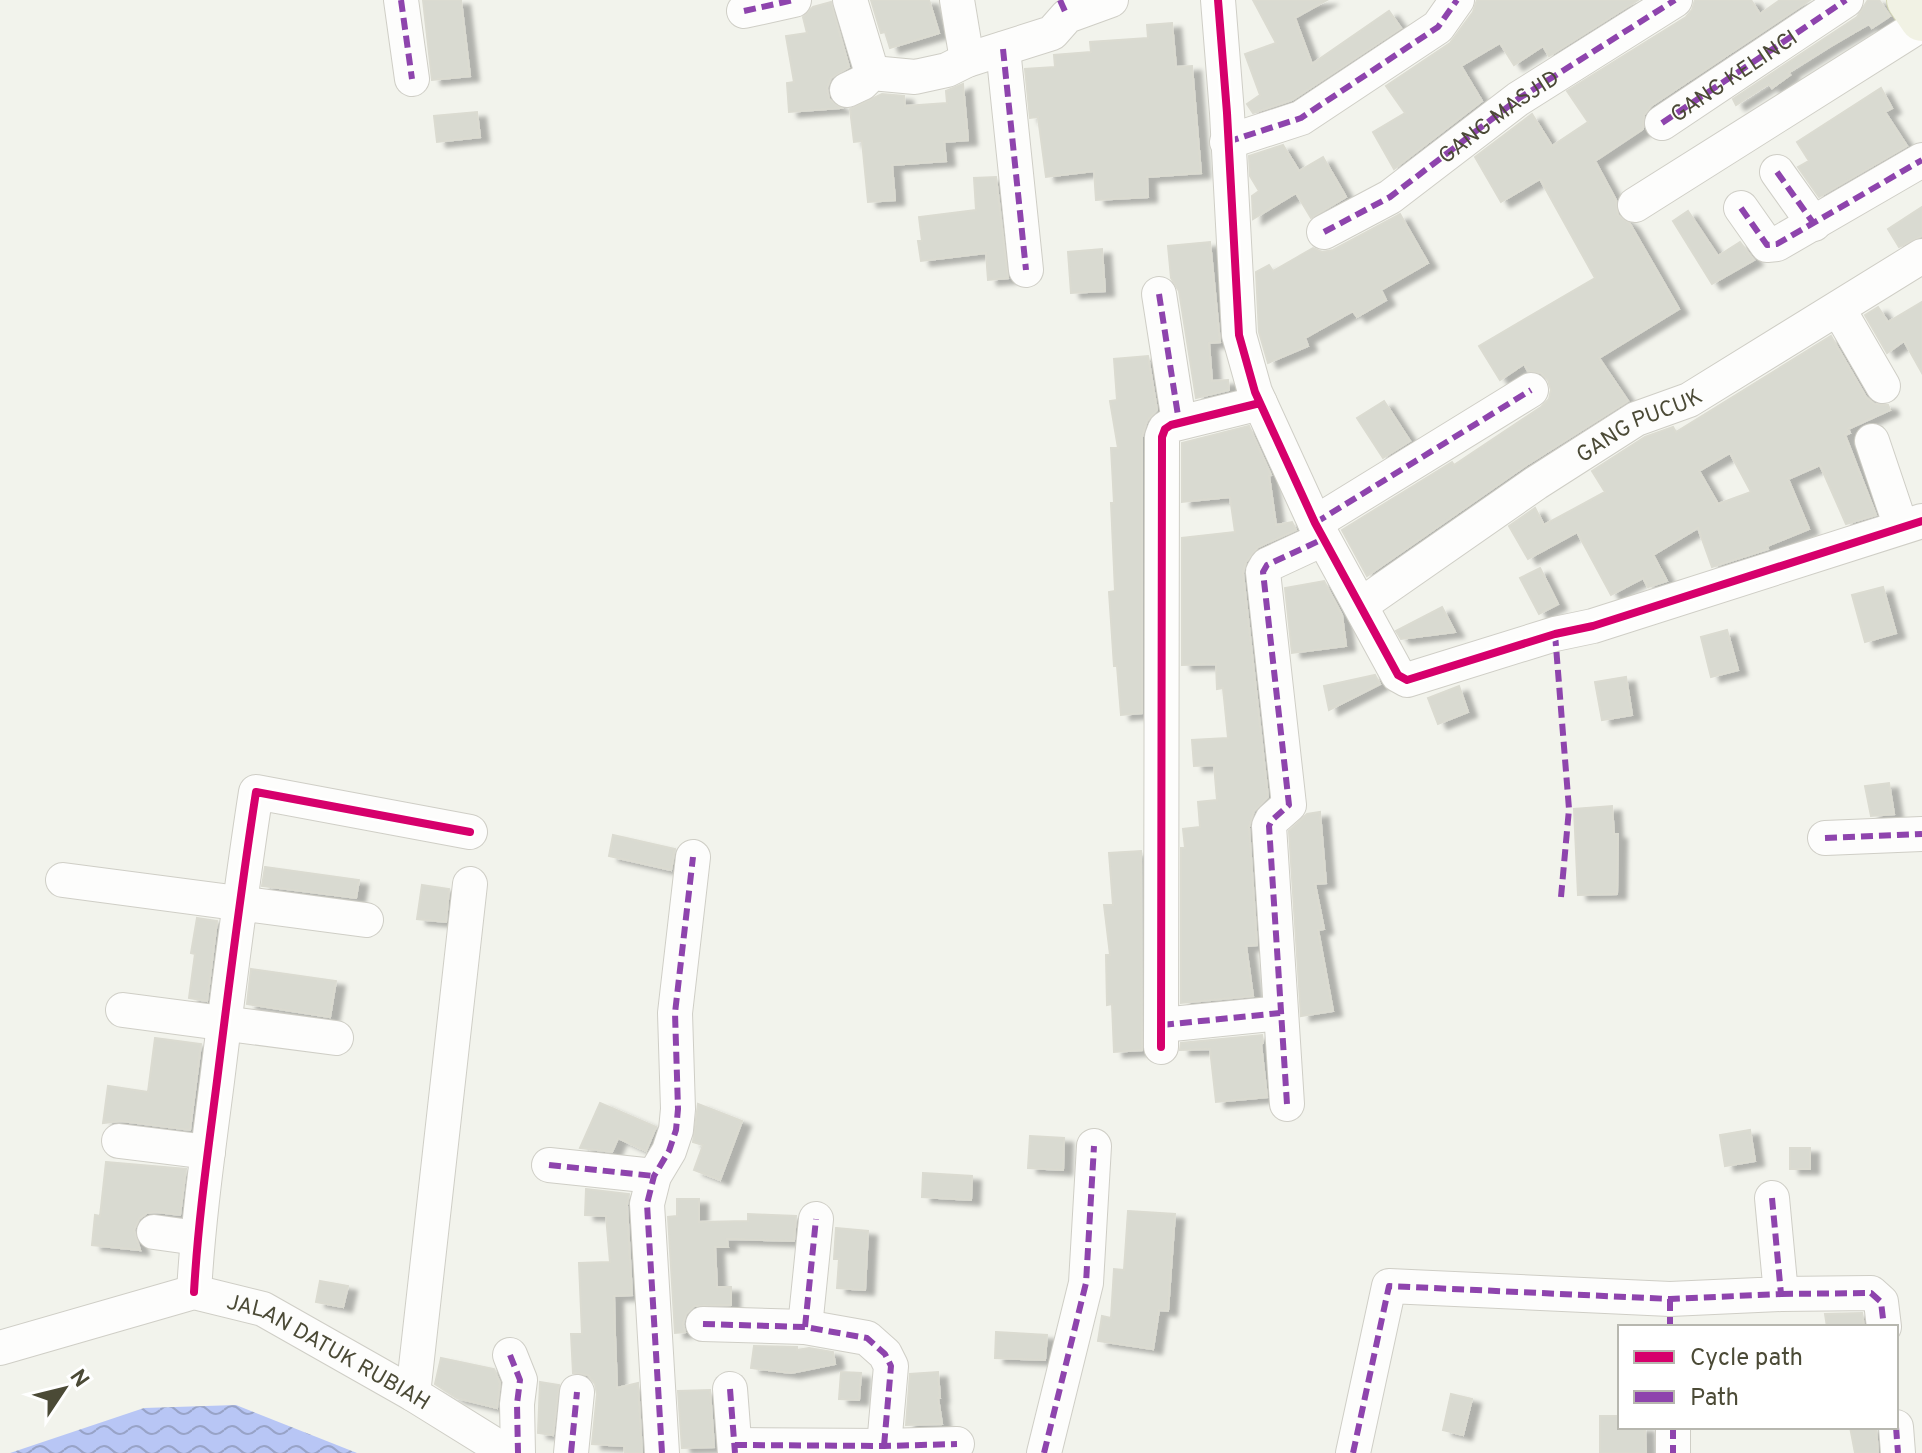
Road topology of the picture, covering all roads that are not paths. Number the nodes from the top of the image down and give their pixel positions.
1 (401, 0) edge
2 (794, 0) edge
3 (850, 0) edge
4 (957, 0) edge
5 (1111, 0) edge
6 (1218, 0) edge
7 (1457, 0) edge
8 (1675, 0) edge
9 (1846, 0) edge
10 (1909, 0) edge
11 (1064, 8) edge
12 (744, 11) dead end
13 (1922, 21) edge
14 (1003, 49) junction
15 (967, 60) junction
16 (412, 79) dead end
17 (1662, 123) dead end
18 (1227, 142) junction
19 (1922, 160) edge
20 (1777, 172) dead end
21 (1635, 205) dead end
22 (1741, 208) dead end
23 (1814, 224) junction
24 (1324, 232) dead end
25 (1922, 256) edge
26 (1026, 270) dead end
27 (1159, 294) dead end
28 (1839, 310) junction
29 (1883, 386) dead end
30 (1531, 390) dead end
31 (1260, 403) junction
32 (1179, 422) junction
33 (1872, 441) dead end
34 (1912, 524) edge
35 (1319, 531) junction
36 (1361, 605) junction
37 (470, 832) dead end
38 (1922, 834) edge
39 (1825, 838) dead end
40 (693, 857) dead end
41 (63, 880) dead end
42 (470, 884) dead end
43 (239, 903) junction
44 (366, 920) dead end
45 (123, 1010) dead end
46 (1280, 1013) junction
47 (224, 1023) junction
48 (336, 1038) dead end
49 (1287, 1104) dead end
50 (119, 1141) dead end
51 (1094, 1146) dead end
52 (208, 1152) junction
53 (549, 1165) dead end
54 (654, 1176) junction
55 (1772, 1198) dead end
56 (816, 1219) dead end
57 (154, 1232) dead end
58 (197, 1238) junction
59 (194, 1292) junction
60 (1781, 1294) junction
61 (1670, 1313) edge
62 (703, 1324) dead end
63 (1884, 1325) edge
64 (805, 1327) junction
65 (0, 1348) edge
66 (510, 1355) dead end
67 (730, 1389) dead end
68 (577, 1392) dead end
69 (413, 1394) junction
70 (1673, 1429) edge
71 (1896, 1429) edge
72 (957, 1444) dead end
73 (884, 1446) junction
74 (735, 1449) edge
75 (508, 1453) edge
76 (518, 1453) edge
77 (571, 1453) edge
78 (662, 1453) edge
79 (1044, 1453) edge
80 (1353, 1453) edge
81 (1673, 1453) edge
82 (1898, 1453) edge

1 - 16 street
2 - 12 street
3 - 15 street
4 - 15 street
5 - 11 street
6 - 18 street
7 - 18 street
8 - 24 street, GANG MASJID
9 - 17 street, GANG KELINCI
10 - 13 main road
11 - 14 street
13 - 21 street
14 - 15 street
14 - 26 street
18 - 31 street
19 - 23 street
20 - 23 street
22 - 23 street
25 - 28 street, GANG PUCUK
27 - 32 street
28 - 29 street
28 - 36 street, GANG PUCUK
30 - 35 street
31 - 32 street
31 - 35 street
32 - 46 street
33 - 34 street
34 - 36 street
35 - 36 street
35 - 46 street
37 - 43 street
38 - 39 street
40 - 54 street
41 - 43 street
42 - 69 street
43 - 44 street
43 - 47 street
45 - 47 street
46 - 49 street
47 - 48 street
47 - 52 street
50 - 52 street
51 - 79 street
52 - 58 street
53 - 54 street
54 - 78 street
55 - 60 street
56 - 64 street
57 - 58 street
58 - 59 street
59 - 65 street, JALAN DATUK RUBIAH
59 - 69 street, JALAN DATUK RUBIAH
60 - 61 street
60 - 63 street
61 - 80 street
62 - 64 street
64 - 73 street
66 - 76 street
67 - 74 street
68 - 77 street
69 - 75 street, JALAN DATUK RUBIAH
70 - 81 street
71 - 82 street
72 - 73 street
73 - 74 street

